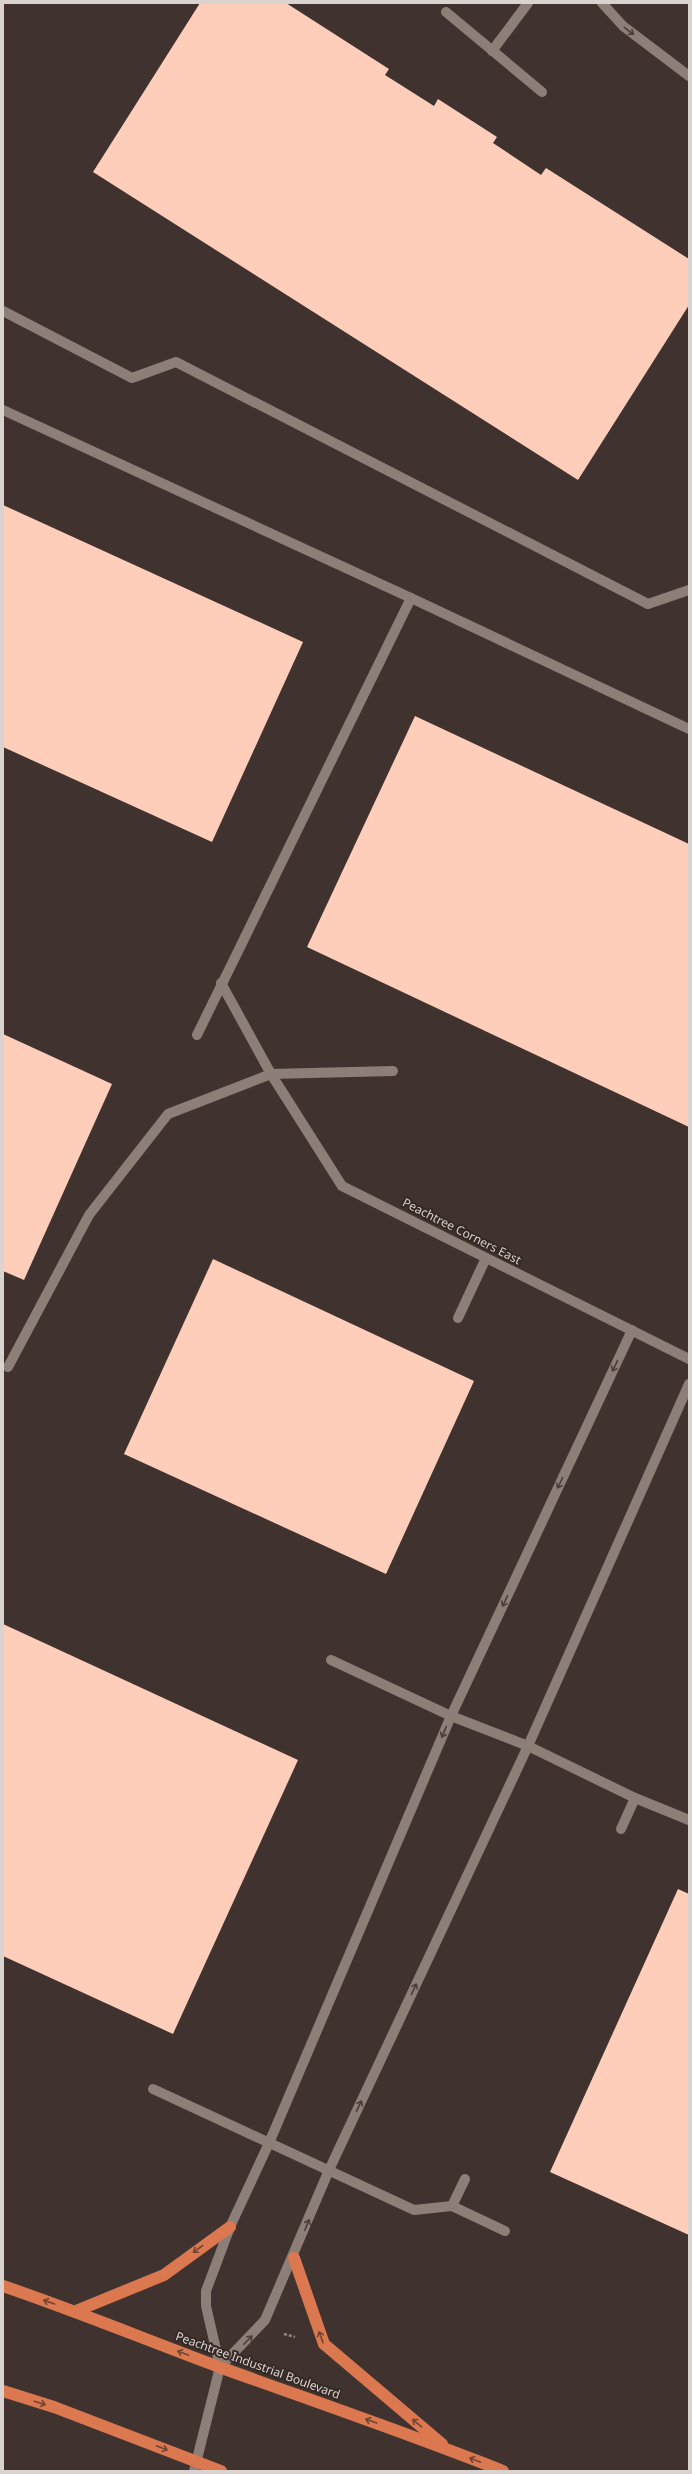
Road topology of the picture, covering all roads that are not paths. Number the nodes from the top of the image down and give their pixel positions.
1 (528, 3) edge
2 (602, 3) edge
3 (446, 12) dead end
4 (492, 51) junction
5 (689, 76) edge
6 (542, 92) dead end
7 (3, 311) edge
8 (3, 410) edge
9 (689, 590) edge
10 (411, 598) junction
11 (689, 729) edge
12 (222, 983) junction
13 (196, 1035) dead end
14 (393, 1071) dead end
15 (271, 1074) junction
16 (486, 1258) junction
17 (458, 1318) dead end
18 (632, 1330) junction
19 (689, 1359) edge
20 (8, 1367) dead end
21 (689, 1384) edge
22 (331, 1660) dead end
23 (451, 1716) junction
24 (528, 1746) junction
25 (635, 1798) junction
26 (688, 1817) edge
27 (622, 1830) dead end
28 (153, 2089) dead end
29 (269, 2143) junction
30 (329, 2170) junction
31 (465, 2179) dead end
32 (452, 2206) junction
33 (230, 2227) junction
34 (505, 2231) dead end
35 (294, 2258) junction
36 (3, 2286) edge
37 (76, 2311) junction
38 (220, 2367) junction
39 (3, 2391) edge
40 (447, 2448) junction
41 (196, 2466) edge
42 (221, 2471) edge
43 (503, 2471) edge

1 - 4 street
2 -> 5 street
3 - 4 street
4 - 6 street
7 - 9 street
8 - 10 street
10 - 11 street
10 - 12 street
12 - 13 street
12 - 15 street, Peachtree Corners East
14 - 15 street
15 - 16 street, Peachtree Corners East
15 - 20 street
16 - 17 street
16 - 18 street, Peachtree Corners East
18 - 19 street, Peachtree Corners East
18 -> 23 street
21 - 24 street
22 - 23 street
23 - 24 street
23 -> 29 street
24 - 25 street
30 -> 24 street
25 - 26 street
25 - 27 street
28 - 29 street
29 - 30 street
29 - 33 street
30 - 32 street
35 -> 30 street
31 - 32 street
32 - 34 street
33 -> 37 highway
33 - 38 street
38 -> 35 street
40 -> 35 highway
37 -> 36 highway, Peachtree Industrial Boulevard
38 -> 37 highway, Peachtree Industrial Boulevard
40 -> 38 highway, Peachtree Industrial Boulevard
38 - 41 street
39 -> 41 highway
43 -> 40 highway, Peachtree Industrial Boulevard
41 - 42 highway

